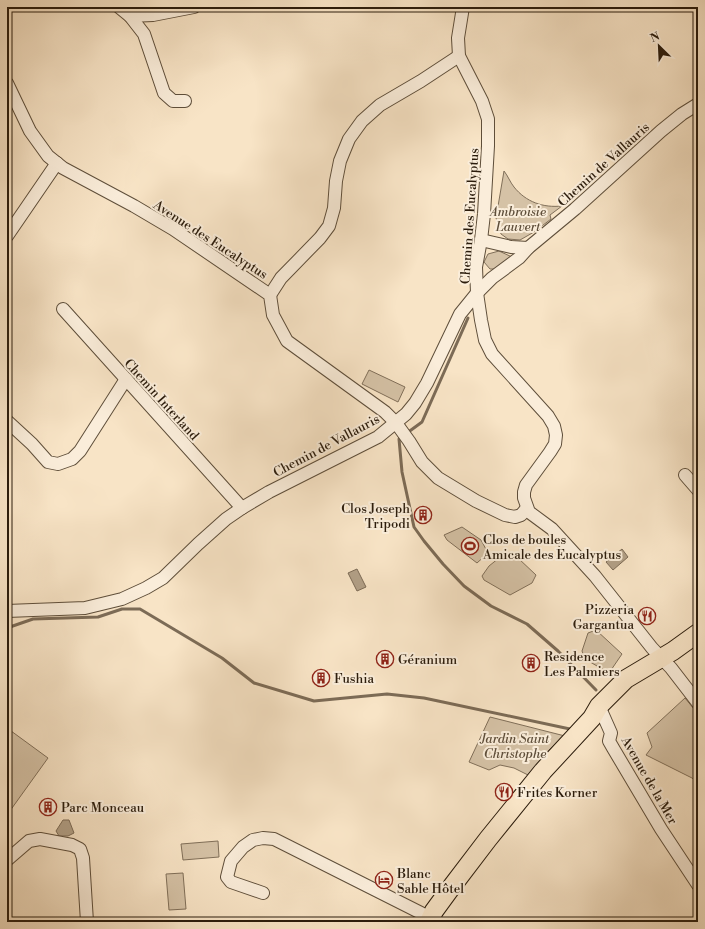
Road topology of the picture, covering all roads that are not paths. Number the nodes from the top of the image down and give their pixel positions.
1 (119, 7) edge
2 (194, 7) edge
3 (463, 7) edge
4 (130, 16) junction
5 (153, 16) junction
6 (144, 34) junction
7 (459, 56) junction
8 (7, 82) edge
9 (185, 101) dead end
10 (698, 104) edge
11 (57, 163) junction
12 (7, 236) edge
13 (481, 240) junction
14 (528, 248) junction
15 (477, 293) junction
16 (270, 295) junction
17 (63, 309) dead end
18 (126, 379) junction
19 (7, 421) edge
20 (402, 432) junction
21 (686, 475) dead end
22 (698, 490) edge
23 (242, 508) junction
24 (527, 508) junction
25 (7, 612) edge
26 (698, 633) edge
27 (661, 657) junction
28 (698, 703) edge
29 (599, 706) junction
30 (7, 860) edge
31 (698, 885) edge
32 (263, 892) dead end
33 (430, 920) edge
34 (87, 922) edge

1 - 4 street
2 - 5 street
3 - 7 street, Chemin des Eucalyptus
4 - 5 street
4 - 6 street
5 - 6 street
6 - 9 street
7 - 13 street, Chemin des Eucalyptus
7 - 16 street
8 - 11 street, Avenue des Eucalyptus
10 - 14 street, Chemin de Vallauris
11 - 12 street
11 - 16 street, Avenue des Eucalyptus
13 - 14 street
13 - 15 street, Chemin des Eucalyptus
14 - 15 street, Chemin de Vallauris
15 - 20 street, Chemin de Vallauris
15 - 24 street, Chemin des Eucalyptus
16 - 20 street, Avenue des Eucalyptus
17 - 18 street, Chemin Interland
18 - 19 street
18 - 23 street, Chemin Interland
20 - 23 street, Chemin de Vallauris
20 - 24 street, Avenue des Eucalyptus
21 - 22 street
23 - 25 street, Chemin de Vallauris
24 - 27 street
26 - 27 main road
27 - 28 street
27 - 29 main road
29 - 31 street, Avenue de la Mer
29 - 33 main road
30 - 34 street
32 - 33 street

